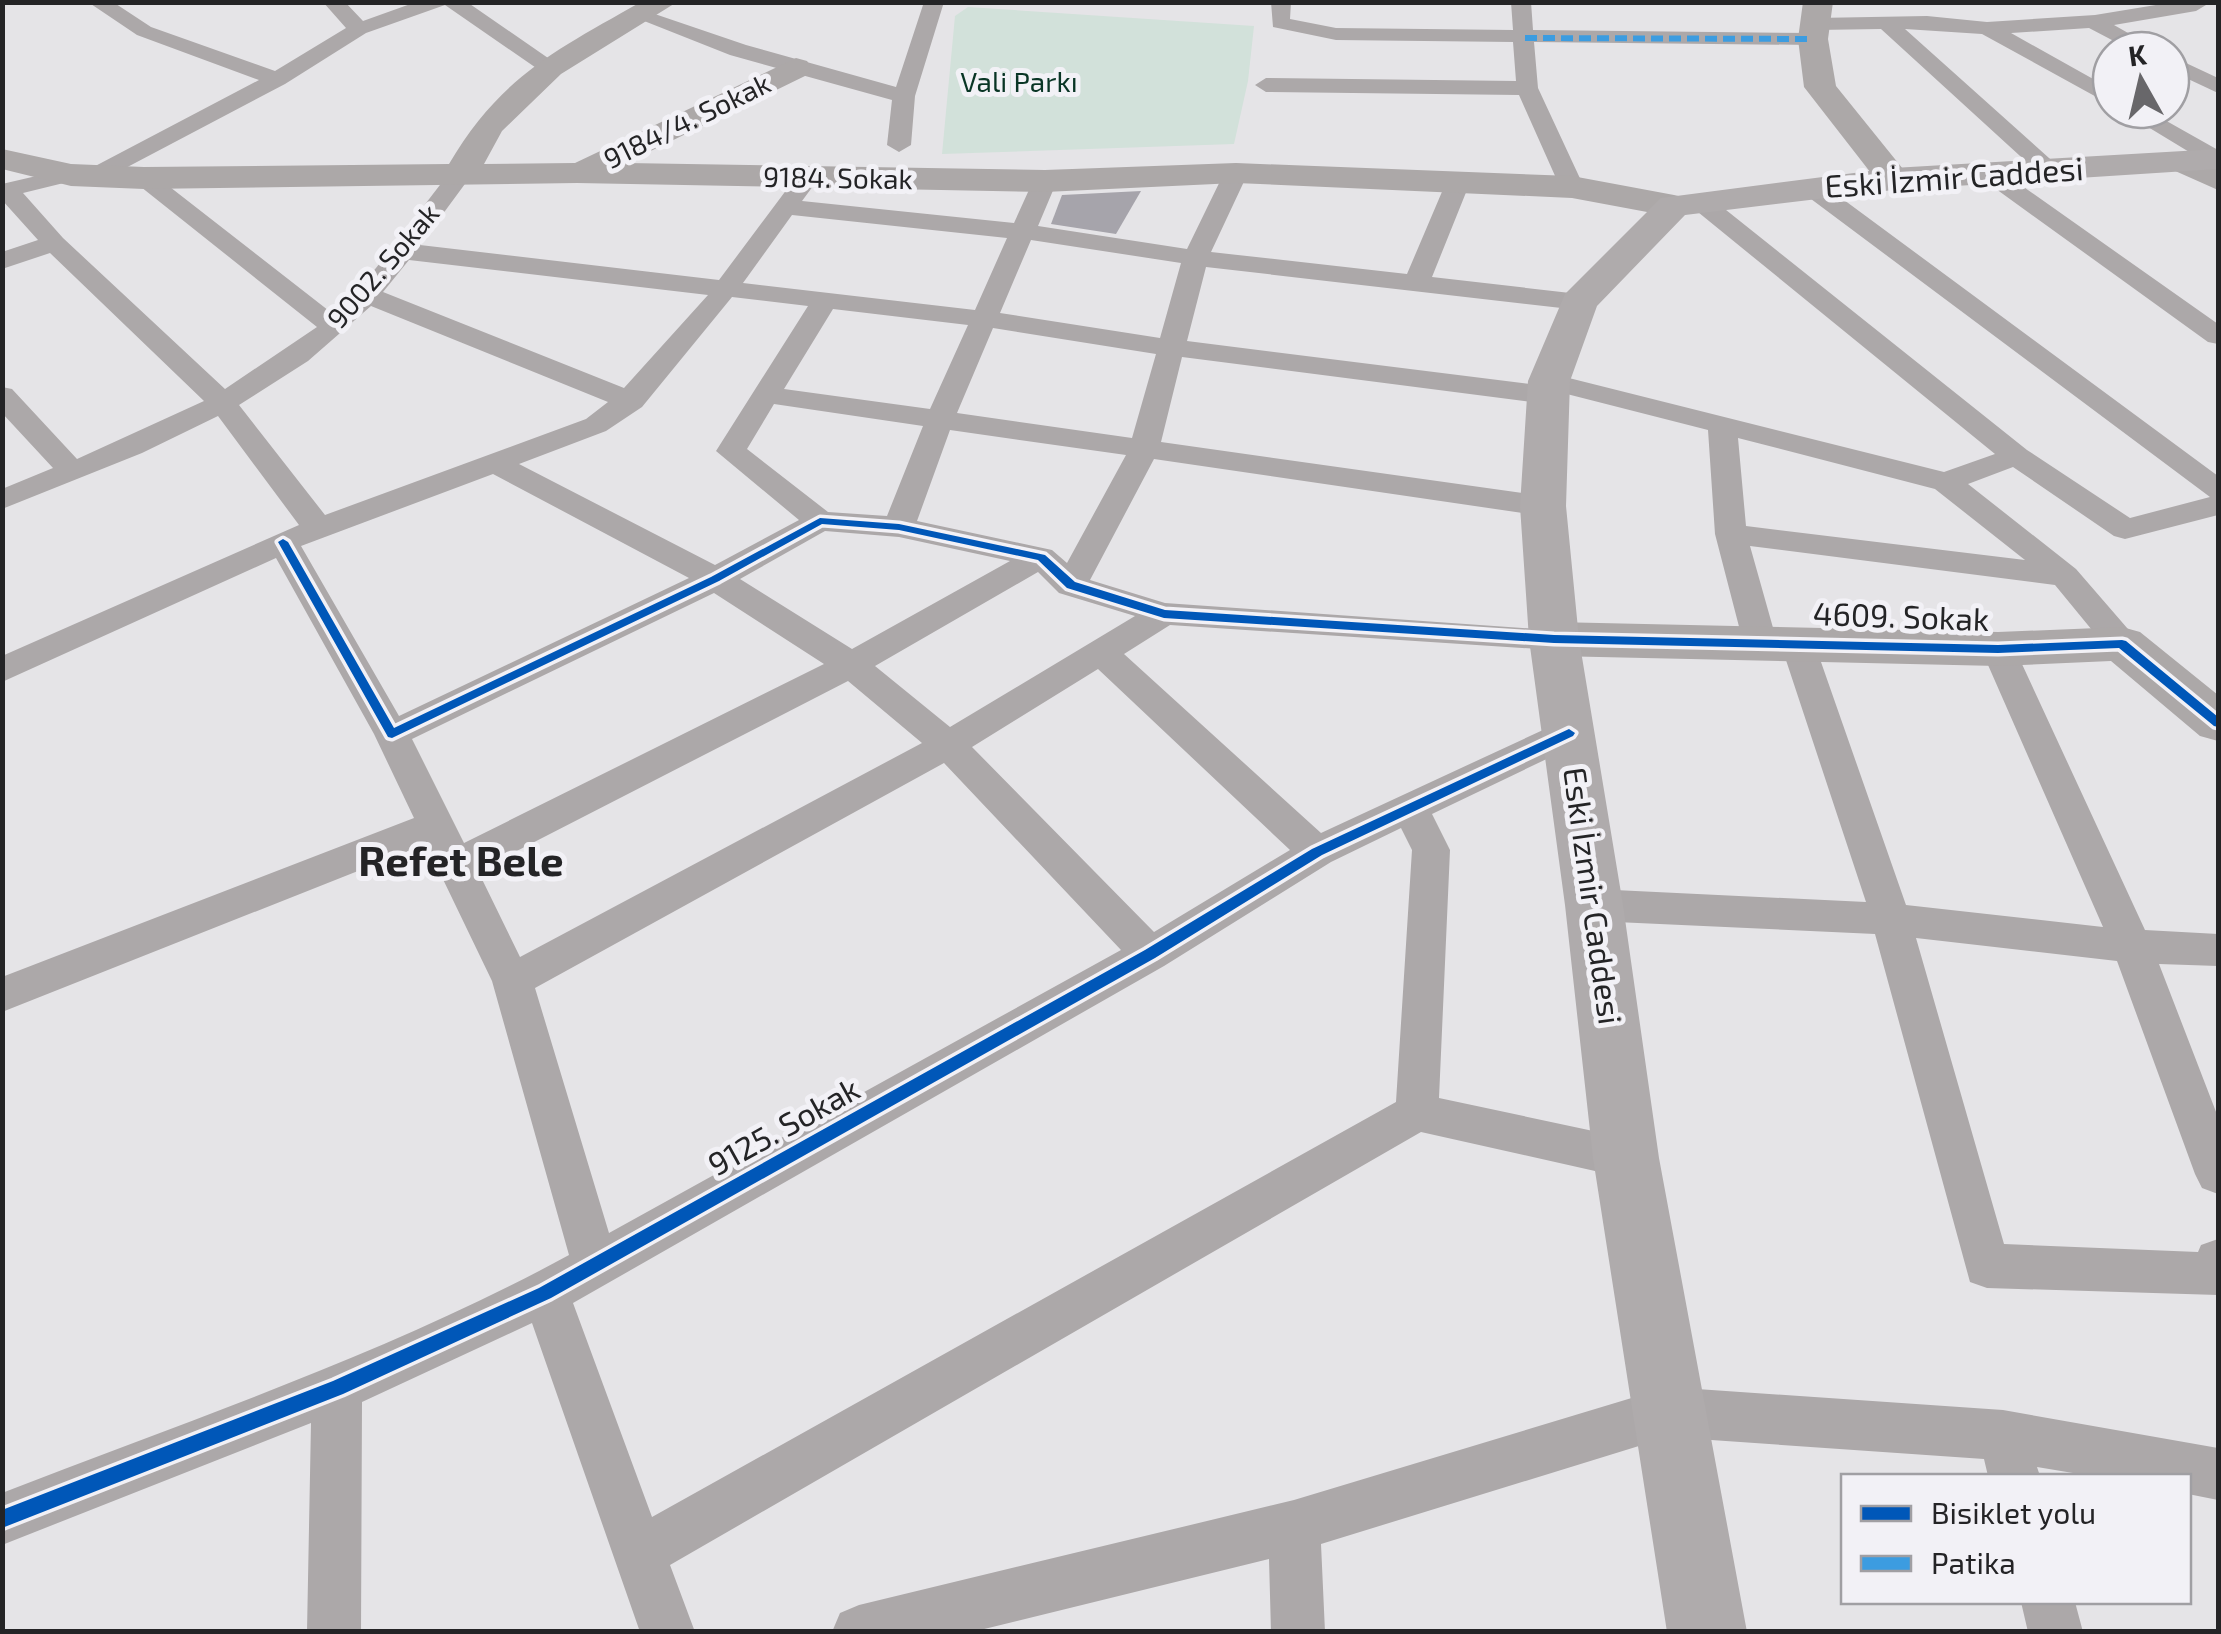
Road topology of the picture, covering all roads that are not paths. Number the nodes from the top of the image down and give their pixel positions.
1 (98, 2) edge
2 (333, 2) edge
3 (436, 2) edge
4 (454, 2) edge
5 (934, 2) edge
6 (1280, 2) edge
7 (1521, 2) edge
8 (2062, 2) edge
9 (2193, 4) edge
10 (652, 8) edge
11 (2218, 15) edge
12 (1815, 22) edge
13 (2092, 22) junction
14 (1888, 24) junction
15 (359, 28) junction
16 (1987, 28) junction
17 (2108, 30) edge
18 (1525, 38) junction
19 (550, 67) junction
20 (796, 68) junction
21 (2191, 73) edge
22 (277, 78) junction
23 (1266, 84) dead end
24 (2091, 87) edge
25 (2218, 87) edge
26 (1528, 88) junction
27 (904, 96) junction
28 (2160, 130) edge
29 (900, 145) dead end
30 (2210, 165) edge
31 (2051, 172) junction
32 (461, 173) junction
33 (1236, 173) junction
34 (577, 174) junction
35 (81, 176) junction
36 (1993, 176) junction
37 (144, 178) junction
38 (807, 178) junction
39 (1893, 179) junction
40 (4, 180) edge
41 (1459, 180) junction
42 (1045, 181) junction
43 (1572, 187) junction
44 (1812, 188) junction
45 (1688, 204) junction
46 (785, 207) junction
47 (1026, 232) junction
48 (54, 242) junction
49 (402, 251) junction
50 (1195, 258) junction
51 (2, 260) edge
52 (1416, 282) junction
53 (723, 290) junction
54 (365, 294) junction
55 (824, 302) junction
56 (1578, 302) junction
57 (984, 320) junction
58 (334, 328) junction
59 (2218, 336) edge
60 (1173, 348) junction
61 (1548, 388) junction
62 (768, 395) junction
63 (632, 400) junction
64 (6, 404) edge
65 (224, 404) junction
66 (940, 422) junction
67 (1722, 423) junction
68 (1144, 450) junction
69 (2016, 456) junction
70 (494, 463) junction
71 (72, 471) junction
72 (1946, 482) junction
73 (2218, 490) edge
74 (2, 500) edge
75 (2218, 504) edge
76 (1544, 506) junction
77 (820, 521) junction
78 (899, 527) junction
79 (318, 528) junction
80 (1731, 534) junction
81 (283, 542) junction
82 (1041, 557) junction
83 (2065, 576) junction
84 (715, 579) junction
85 (1071, 586) junction
86 (1164, 614) junction
87 (1554, 640) junction
88 (1778, 642) junction
89 (2122, 644) junction
90 (1998, 648) junction
91 (1102, 653) junction
92 (851, 665) junction
93 (2, 670) edge
94 (2209, 706) edge
95 (1569, 733) junction
96 (392, 734) junction
97 (947, 745) junction
98 (1407, 809) junction
99 (436, 825) junction
100 (1316, 852) junction
101 (456, 866) junction
102 (1594, 905) junction
103 (1891, 919) junction
104 (2132, 946) junction
105 (2218, 950) edge
106 (1150, 954) junction
107 (512, 981) junction
108 (2, 995) edge
109 (1416, 1112) junction
110 (1626, 1158) junction
111 (2218, 1174) edge
112 (2218, 1261) edge
113 (595, 1265) junction
114 (545, 1293) junction
115 (337, 1388) junction
116 (1668, 1412) junction
117 (2008, 1456) edge
118 (2218, 1474) edge
119 (2, 1520) edge
120 (1294, 1526) junction
121 (640, 1553) junction
122 (2049, 1604) edge
123 (940, 1622) edge
124 (334, 1632) edge
125 (668, 1632) edge
126 (859, 1632) edge
127 (1298, 1632) edge
128 (1708, 1632) edge
129 (2056, 1632) edge

1 - 22 street
2 - 15 street
3 - 15 street
4 - 19 street
5 - 27 street
6 - 18 street
7 - 18 street
8 - 13 street
9 - 11 street
9 - 13 street
10 - 19 street, 9002. Sokak
10 - 20 street
12 - 14 street
12 - 18 street
12 - 39 street
13 - 16 street
13 - 17 street
14 - 16 street
14 - 31 street
15 - 22 street
16 - 24 street
18 - 26 street
19 - 32 street, 9002. Sokak
20 - 27 street
20 - 34 street, 9184/4. Sokak
21 - 25 street
22 - 35 street
23 - 26 street
26 - 43 street
27 - 29 street
28 - 30 street
30 - 31 main road, Eski İzmir Caddesi
31 - 36 main road, Eski İzmir Caddesi
32 - 34 street, 9184. Sokak
32 - 37 street, 9184. Sokak
32 - 49 street, 9002. Sokak
33 - 41 street, 9184. Sokak
33 - 42 street, 9184. Sokak
33 - 50 street
34 - 38 street, 9184. Sokak
35 - 37 street, 9184. Sokak
35 - 40 street, 9184. Sokak
36 - 39 main road, Eski İzmir Caddesi
36 - 59 street
37 - 58 street
38 - 42 street, 9184. Sokak
38 - 46 street
39 - 44 main road, Eski İzmir Caddesi
40 - 48 street
41 - 43 street, 9184. Sokak
41 - 52 street
42 - 47 street
43 - 45 street, 9184. Sokak
44 - 45 main road, Eski İzmir Caddesi
44 - 73 street
45 - 56 main road, Eski İzmir Caddesi
45 - 69 street
46 - 47 street
46 - 53 street
47 - 50 street
47 - 57 street
48 - 51 street
48 - 65 street
49 - 53 street
49 - 54 street, 9002. Sokak
50 - 52 street
50 - 60 street
52 - 56 street
53 - 55 street
53 - 63 street
54 - 58 street, 9002. Sokak
54 - 63 street
55 - 57 street
55 - 62 street
56 - 61 main road, Eski İzmir Caddesi
57 - 60 street
57 - 66 street
58 - 65 street, 9002. Sokak
60 - 61 street
60 - 68 street
61 - 67 street
61 - 76 main road, Eski İzmir Caddesi
62 - 66 street
62 - 77 street
63 - 70 street
64 - 71 street
65 - 71 street, 9002. Sokak
65 - 79 street
66 - 68 street
66 - 78 street
67 - 72 street
67 - 80 street
68 - 76 street
68 - 85 street
69 - 72 street
69 - 75 street
70 - 79 street
70 - 84 street
71 - 74 street, 9002. Sokak
72 - 83 street
76 - 87 main road, Eski İzmir Caddesi
77 - 78 street
77 - 84 street
78 - 82 street
79 - 81 street
80 - 83 street
80 - 88 street
81 - 93 street
81 - 96 street
82 - 85 street
82 - 92 street
83 - 89 street
84 - 92 street
84 - 96 street
85 - 86 street
86 - 87 street
86 - 91 street
87 - 88 street, 4609. Sokak
87 - 95 main road, Eski İzmir Caddesi
88 - 90 street, 4609. Sokak
88 - 103 street
89 - 90 street, 4609. Sokak
89 - 94 street
90 - 104 street
91 - 97 street
91 - 100 street
92 - 97 street
92 - 101 street
95 - 98 street, 9125. Sokak
95 - 102 main road, Eski İzmir Caddesi
96 - 99 street
97 - 106 street
97 - 107 street
98 - 100 street, 9125. Sokak
98 - 109 street
99 - 101 street
99 - 108 street
100 - 106 street, 9125. Sokak
101 - 107 street
102 - 103 street
102 - 110 main road, Eski İzmir Caddesi
103 - 104 street
103 - 112 street
104 - 105 street
104 - 111 street
106 - 113 street, 9125. Sokak
107 - 113 street
109 - 110 street
109 - 121 street
110 - 116 main road, Eski İzmir Caddesi
113 - 114 street, 9125. Sokak
114 - 115 street, 9125. Sokak
114 - 121 street
115 - 119 street, 9125. Sokak
115 - 124 street
116 - 117 street
116 - 120 street
116 - 128 main road, Eski İzmir Caddesi
117 - 118 street
120 - 123 street
120 - 127 street
121 - 125 street
122 - 129 street
123 - 126 street

